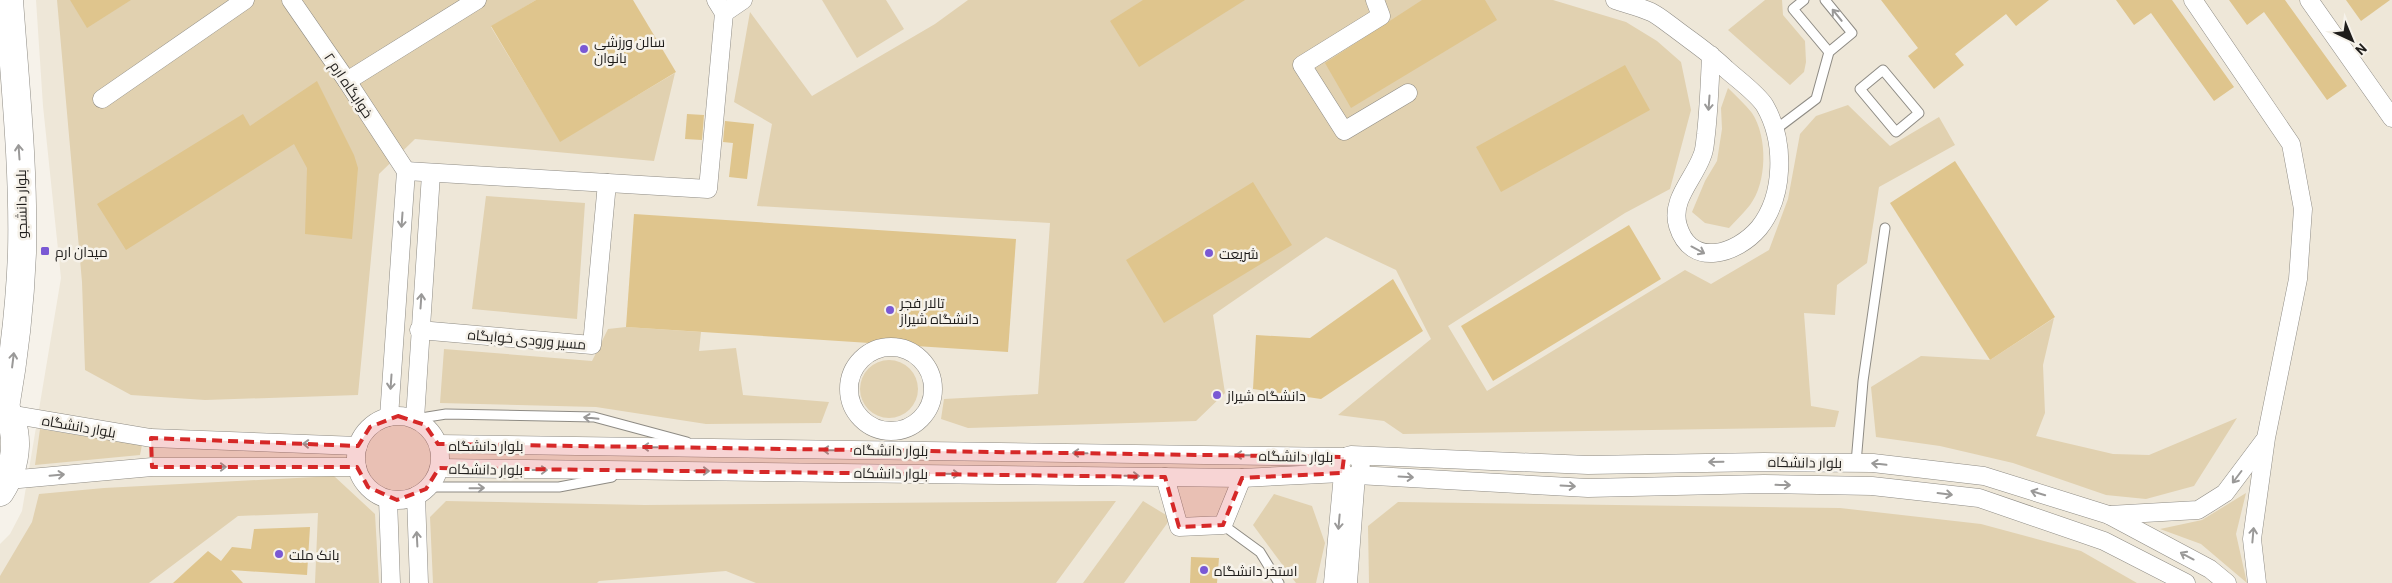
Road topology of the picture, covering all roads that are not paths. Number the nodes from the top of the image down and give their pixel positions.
1 (9, 0) edge
2 (245, 0) edge
3 (291, 0) edge
4 (477, 0) edge
5 (742, 0) edge
6 (1375, 0) edge
7 (1615, 0) edge
8 (1804, 0) edge
9 (1825, 0) edge
10 (2193, 0) edge
11 (2310, 0) edge
12 (720, 6) edge
13 (1829, 52) junction
14 (1711, 54) junction
15 (348, 81) junction
16 (1408, 93) dead end
17 (102, 100) dead end
18 (2392, 118) edge
19 (1775, 130) junction
20 (1896, 132) joint
21 (406, 172) junction
22 (431, 174) junction
23 (607, 183) junction
24 (1885, 228) dead end
25 (419, 330) junction
26 (848, 386) joint
27 (5, 408) edge
28 (390, 417) junction
29 (415, 419) junction
30 (151, 438) junction
31 (2266, 438) junction
32 (438, 444) junction
33 (358, 446) junction
34 (706, 448) junction
35 (1856, 463) junction
36 (152, 467) junction
37 (357, 467) junction
38 (439, 468) junction
39 (1350, 468) junction
40 (639, 471) junction
41 (1165, 477) junction
42 (1242, 478) junction
43 (4, 486) edge
44 (422, 491) junction
45 (388, 499) junction
46 (2109, 515) junction
47 (1223, 525) junction
48 (1343, 555) junction
49 (391, 583) edge
50 (419, 583) edge
51 (1279, 583) edge
52 (1333, 583) edge
53 (1348, 583) edge
54 (2186, 583) edge
55 (2227, 583) edge
56 (2257, 583) edge

27 -> 1 main road, بلوار دانشجو
2 - 17 street
3 - 15 street, خوابگاه ارم ۲
4 - 15 street
5 - 12 street
6 - 16 street
7 - 14 street
8 - 13 lane
13 -> 9 lane
10 - 31 street
11 - 18 street
12 - 23 street
13 - 19 lane
14 - 19 street
14 -> 19 street
15 - 21 street, خوابگاه ارم ۲
20 - 20 lane
21 - 22 street
21 -> 28 street
22 - 23 street
25 -> 22 street
23 - 25 street, مسیر ورودی خوابگاه
24 - 35 lane
25 - 29 street
26 - 26 street
27 - 30 street, بلوار دانشگاه
27 - 43 main road
28 - 29 street
28 - 33 street
29 - 32 street
34 -> 29 lane
33 -> 30 street, بلوار دانشگاه
30 - 36 street
31 -> 46 street
56 -> 31 street
34 -> 32 street, بلوار دانشگاه
32 - 38 street
33 - 37 street
39 -> 34 street, بلوار دانشگاه
35 -> 39 street, بلوار دانشکاه
46 -> 35 street, بلوار دانشکاه
36 -> 37 street
43 -> 36 street
37 - 45 street
38 -> 40 street, بلوار دانشکاه
38 - 44 street
39 - 42 street, بلوار دانشکاه
39 - 48 street
39 -> 54 street, بلوار دانشکاه
40 -> 41 street, بلوار دانشکاه
44 -> 40 lane
41 - 42 street, بلوار دانشکاه
41 - 47 street
42 - 47 street
44 - 45 street
50 -> 44 street
45 - 49 street
55 -> 46 street, بلوار دانشکاه
47 - 51 lane
48 - 52 street
48 - 53 street

